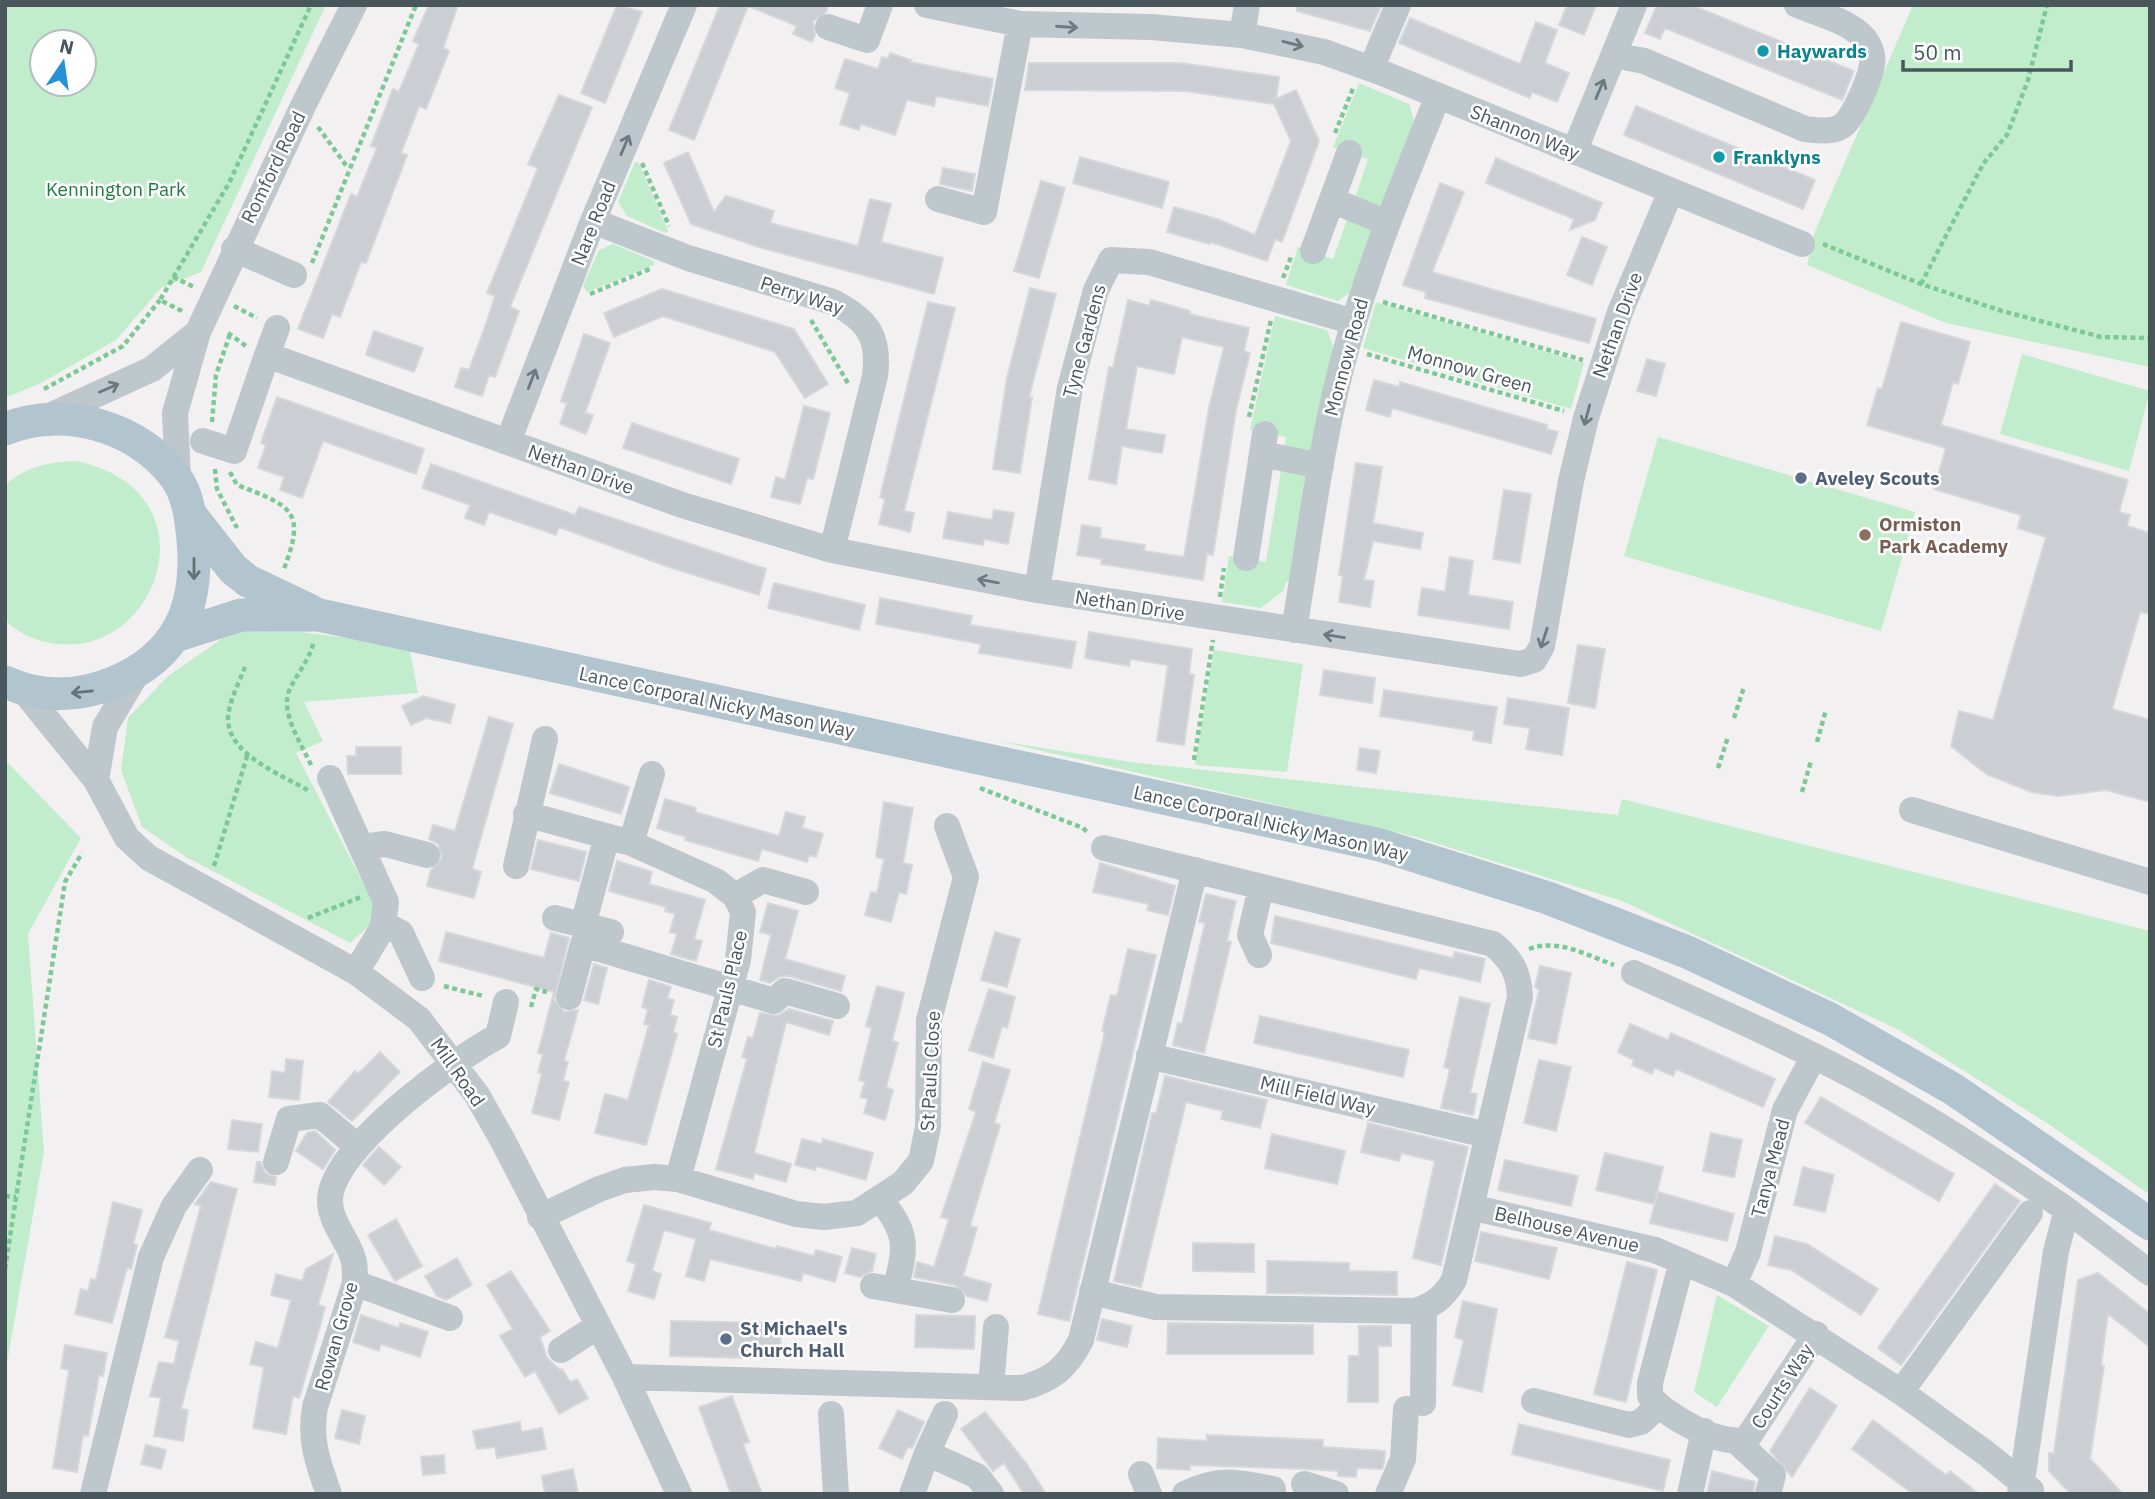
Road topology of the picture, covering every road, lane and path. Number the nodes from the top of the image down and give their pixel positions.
1 (311, 5) edge
2 (354, 5) edge
3 (416, 5) edge
4 (684, 5) edge
5 (880, 5) edge
6 (927, 5) edge
7 (1247, 5) edge
8 (1398, 5) edge
9 (1634, 5) edge
10 (1797, 5) edge
11 (2047, 5) edge
12 (1020, 24) junction
13 (828, 27) dead end
14 (1242, 35) junction
15 (1614, 55) junction
16 (1371, 69) junction
17 (1438, 96) junction
18 (303, 106) junction
19 (629, 135) junction
20 (1574, 152) junction
21 (1349, 153) dead end
22 (349, 169) junction
23 (1671, 191) junction
24 (938, 199) dead end
25 (1332, 200) junction
26 (593, 221) junction
27 (1387, 223) junction
28 (1802, 244) joint
29 (234, 249) junction
30 (1313, 251) dead end
31 (682, 256) junction
32 (293, 275) joint
33 (173, 277) dead end
34 (1921, 284) junction
35 (795, 292) junction
36 (1362, 295) junction
37 (160, 300) dead end
38 (560, 306) junction
39 (1354, 322) junction
40 (277, 328) dead end
41 (198, 332) junction
42 (230, 334) dead end
43 (2150, 338) edge
44 (1346, 348) junction
45 (267, 355) junction
46 (1601, 365) junction
47 (41, 405) junction
48 (866, 414) junction
49 (1586, 418) junction
50 (5, 429) edge
51 (508, 442) junction
52 (217, 445) junction
53 (1321, 466) junction
54 (178, 479) junction
55 (190, 514) junction
56 (238, 530) dead end
57 (832, 550) junction
58 (1246, 558) dead end
59 (282, 575) dead end
60 (1037, 590) junction
61 (319, 615) junction
62 (1216, 618) junction
63 (1294, 630) junction
64 (175, 636) junction
65 (245, 667) dead end
66 (137, 673) junction
67 (14, 686) edge
68 (1744, 687) dead end
69 (1826, 710) dead end
70 (1734, 718) dead end
71 (1728, 737) dead end
72 (545, 739) dead end
73 (1817, 742) dead end
74 (247, 753) junction
75 (1194, 760) dead end
76 (1811, 761) dead end
77 (1718, 768) dead end
78 (652, 774) dead end
79 (96, 780) junction
80 (322, 786) joint
81 (1802, 792) dead end
82 (1912, 810) dead end
83 (526, 814) junction
84 (947, 826) dead end
85 (619, 839) junction
86 (362, 847) junction
87 (1104, 848) dead end
88 (82, 853) dead end
89 (426, 855) dead end
90 (516, 866) dead end
91 (213, 870) dead end
92 (1195, 870) junction
93 (2150, 882) edge
94 (1261, 887) junction
95 (806, 892) dead end
96 (370, 893) dead end
97 (735, 896) junction
98 (298, 913) dead end
99 (555, 918) dead end
100 (384, 923) junction
101 (583, 925) junction
102 (611, 932) dead end
103 (1259, 955) dead end
104 (1509, 957) junction
105 (356, 972) junction
106 (1634, 973) joint
107 (422, 978) dead end
108 (730, 989) junction
109 (569, 997) dead end
110 (506, 1002) dead end
111 (836, 1006) dead end
112 (1149, 1056) junction
113 (1814, 1056) junction
114 (454, 1065) junction
115 (1487, 1135) junction
116 (357, 1146) junction
117 (276, 1162) dead end
118 (200, 1170) dead end
119 (678, 1179) junction
120 (5, 1196) edge
121 (16, 1197) junction
122 (881, 1200) junction
123 (1471, 1207) junction
124 (2067, 1210) junction
125 (2030, 1213) dead end
126 (540, 1217) junction
127 (2150, 1224) edge
128 (1682, 1261) junction
129 (5, 1269) edge
130 (2150, 1273) edge
131 (355, 1283) junction
132 (1734, 1284) junction
133 (1092, 1292) junction
134 (952, 1300) dead end
135 (1424, 1308) junction
136 (450, 1318) dead end
137 (598, 1326) junction
138 (996, 1327) dead end
139 (1816, 1334) junction
140 (561, 1350) dead end
141 (625, 1377) junction
142 (992, 1387) junction
143 (1901, 1392) junction
144 (1534, 1401) dead end
145 (1658, 1406) junction
146 (831, 1414) dead end
147 (945, 1414) dead end
148 (1704, 1431) junction
149 (1737, 1443) junction
150 (927, 1453) junction
151 (1304, 1484) dead end
152 (1391, 1486) edge
153 (1273, 1489) dead end
154 (2025, 1490) edge
155 (93, 1494) edge
156 (329, 1494) edge
157 (679, 1494) edge
158 (836, 1494) edge
159 (912, 1494) edge
160 (991, 1494) edge
161 (1185, 1494) edge
162 (1336, 1494) edge
163 (1690, 1494) edge
164 (1768, 1494) edge

1 - 33 path
2 - 18 street, Romford Road
3 - 22 path
4 - 19 street, Nare Road
5 - 13 street
6 - 12 street, Shannon Way
7 - 14 street
8 - 16 street
9 - 15 street
10 - 15 street
11 - 34 path
12 -> 14 street, Shannon Way
12 - 24 street
14 -> 16 street, Shannon Way
20 -> 15 street
16 - 17 street, Shannon Way
17 - 20 street, Shannon Way
17 - 27 street, Monnow Road
18 - 22 path
18 - 29 street, Romford Road
26 -> 19 street, Nare Road
19 - 31 path
20 - 23 street, Shannon Way
21 - 25 street
22 - 32 path
23 - 28 street, Shannon Way
23 - 46 street, Nethan Drive
25 - 27 street
25 - 30 street
26 - 31 street, Perry Way
26 - 38 street, Nare Road
27 - 36 street, Monnow Road
28 - 34 path
29 - 32 street
29 - 41 street, Romford Road
31 - 35 street, Perry Way
31 - 38 path
34 - 43 path
35 - 48 path
35 - 48 street, Perry Way
36 - 39 street, Monnow Road
36 - 46 path, Monnow Green
37 - 47 path
51 -> 38 street, Nare Road
39 - 44 street, Monnow Road
39 - 60 street, Tyne Gardens
40 - 45 street
47 -> 41 street, Romford Road
41 - 54 street, Romford Road
42 - 52 path
44 - 49 path, Monnow Green
44 - 53 street, Monnow Road
45 - 51 street, Nethan Drive
45 - 52 street
46 -> 49 street, Nethan Drive
47 - 50 main road
47 - 54 main road
48 - 57 street, Perry Way
49 -> 63 street, Nethan Drive
51 - 57 street, Nethan Drive
52 - 56 path
52 - 59 path
53 - 58 street
53 - 63 street, Monnow Road
54 - 55 main road
55 - 61 main road, Lance Corporal Nicky Mason Way
55 -> 64 main road
60 -> 57 street, Nethan Drive
60 - 62 street, Nethan Drive
61 - 64 main road, Lance Corporal Nicky Mason Way
61 - 127 main road, Lance Corporal Nicky Mason Way
62 - 63 street, Nethan Drive
62 - 75 path
64 - 66 main road
65 - 74 path
66 -> 67 main road
66 - 79 street
67 - 79 street, Mill Road
68 - 70 path
69 - 73 path
71 - 77 path
72 - 83 street
74 - 80 path
74 - 91 path
76 - 81 path
78 - 85 street
79 - 105 street, Mill Road
80 - 86 street
82 - 93 street
83 - 85 street
83 - 90 street
84 - 122 street, St Pauls Close
85 - 97 street
85 - 101 street
86 - 89 street
86 - 100 street
87 - 92 street
88 - 121 path
92 - 94 street
92 - 112 street
94 - 103 street
94 - 104 street
95 - 97 street
96 - 98 path
97 - 108 street, St Pauls Place
99 - 101 street
100 - 105 street
100 - 107 street
101 - 102 street
104 - 106 path
104 - 115 street
105 - 114 street, Mill Road
106 - 113 street
108 - 109 street
108 - 111 street
108 - 119 street, St Pauls Place
110 - 114 street, Rowan Grove
112 - 115 street, Mill Field Way
112 - 133 street
113 - 124 street
113 - 132 street, Tanya Mead
114 - 116 street, Rowan Grove
114 - 126 street, Mill Road
115 - 123 street
116 - 117 street
116 - 131 street, Rowan Grove
118 - 155 street
119 - 122 street, St Pauls Close
119 - 126 street, St Pauls Close
120 - 121 path
121 - 129 path
122 - 134 street
123 - 128 street, Belhouse Avenue
123 - 135 street, Belhouse Avenue
124 - 130 street
124 - 154 street
125 - 143 street
126 - 137 street, Mill Road
128 - 132 street, Belhouse Avenue
128 - 145 street
131 - 136 street
131 - 156 street, Rowan Grove
132 - 139 street, Belhouse Avenue
133 - 135 street
133 - 142 street
135 - 152 street
137 - 140 street
137 - 141 street, Mill Road
138 - 142 street
139 - 143 street, Belhouse Avenue
139 - 149 street, Courts Way
141 - 142 street
141 - 157 street, Mill Road
143 - 154 street, Belhouse Avenue
144 - 145 street
145 - 148 street, Courts Way
146 - 158 street
147 - 150 street
148 - 149 street, Courts Way
148 - 163 street
149 - 164 street
150 - 159 street
150 - 160 street
151 - 162 street
153 - 161 street

